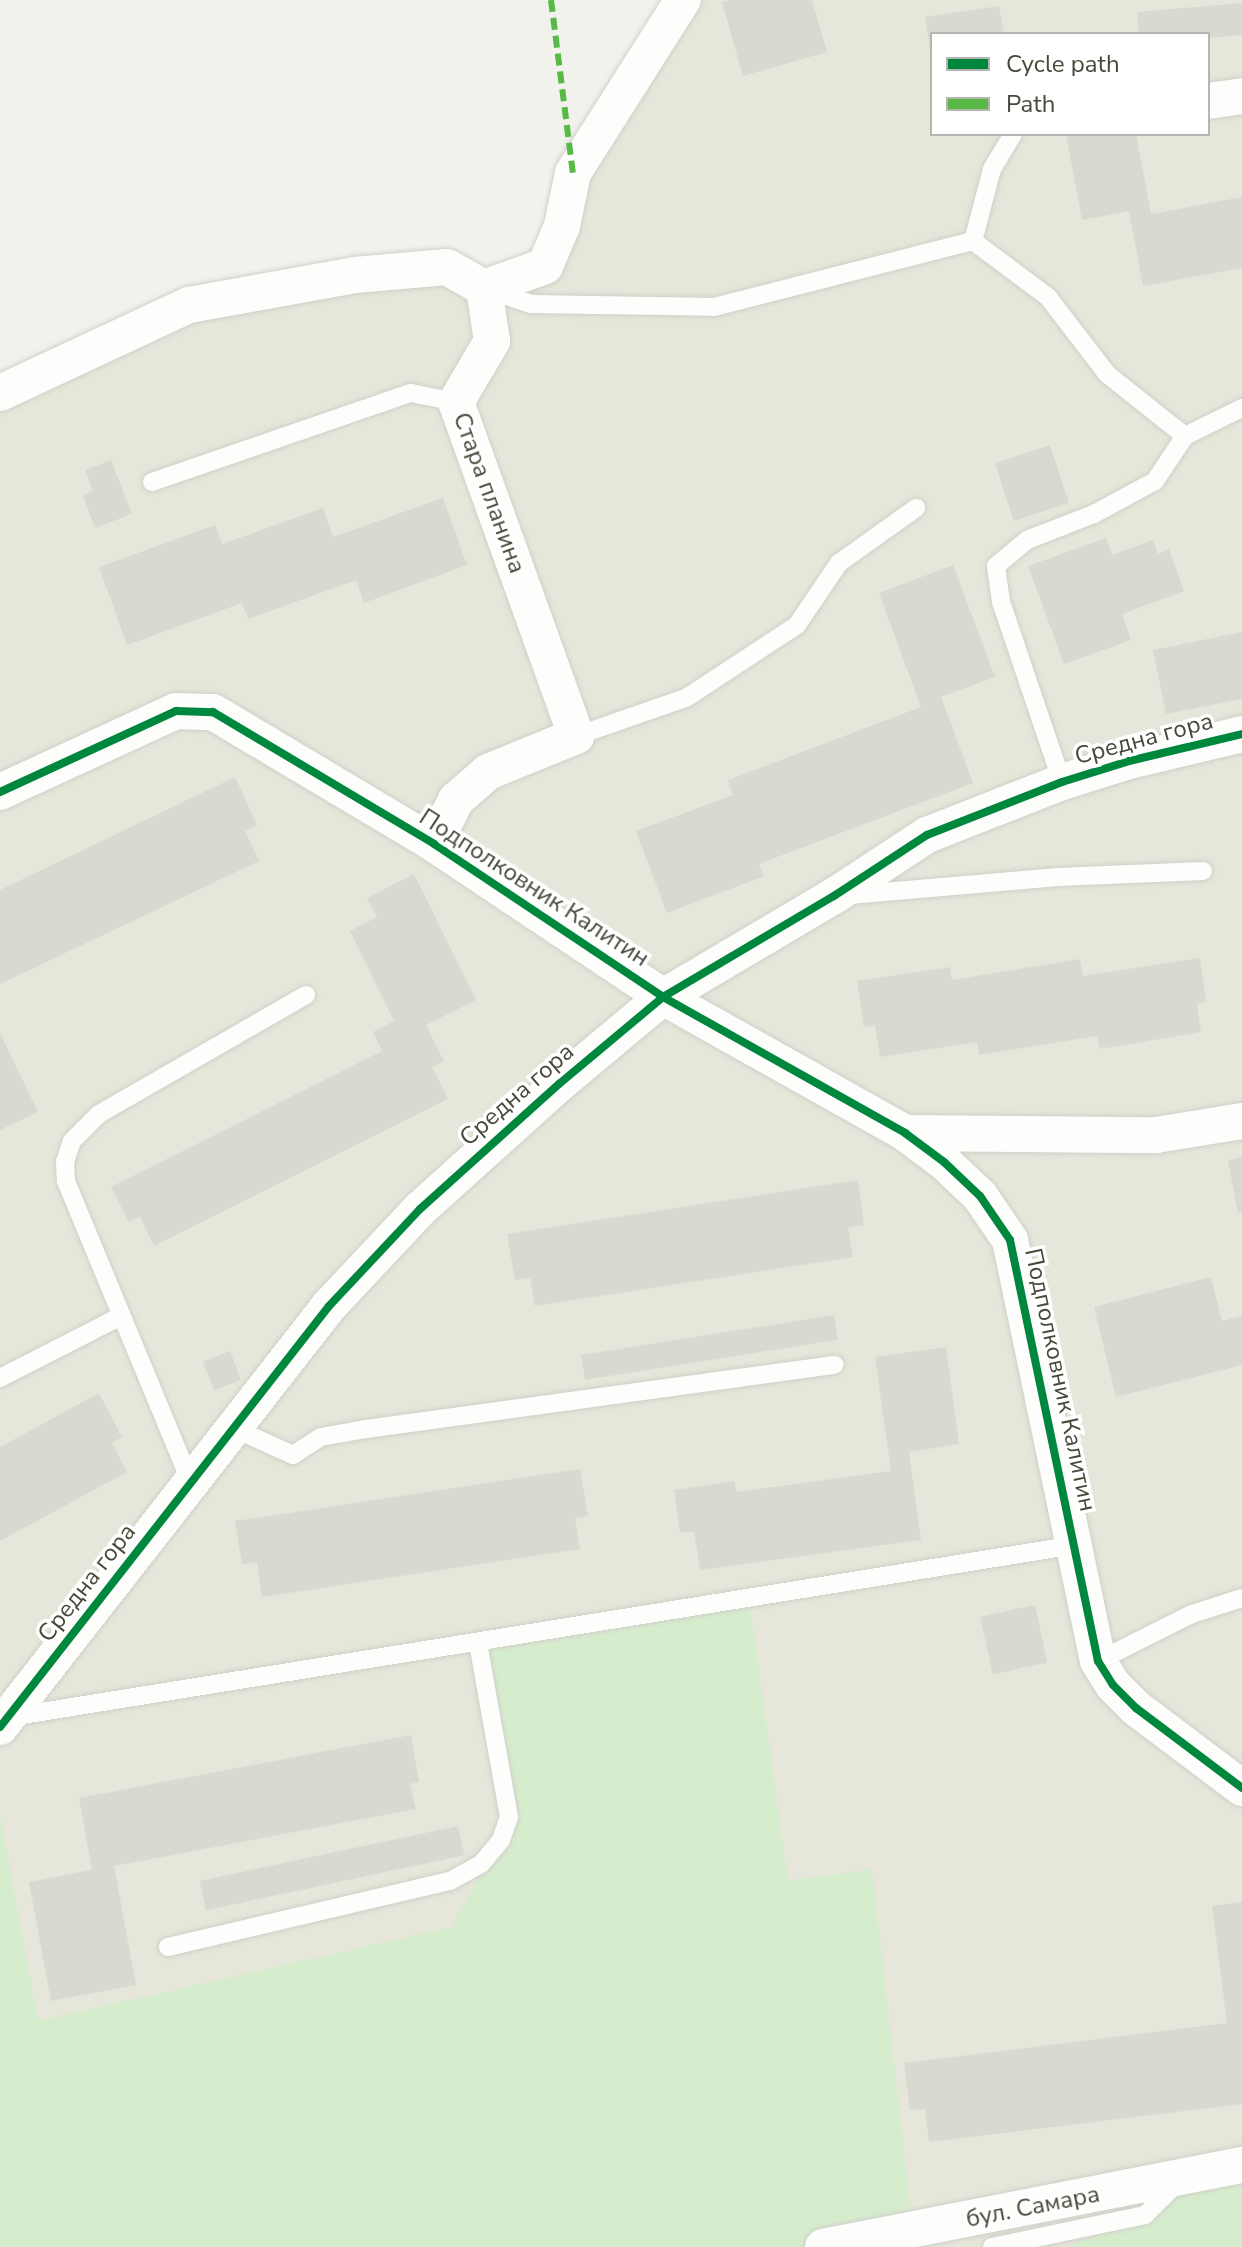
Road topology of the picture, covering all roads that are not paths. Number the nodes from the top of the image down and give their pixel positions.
1 (683, 0) edge
2 (1242, 96) edge
3 (1210, 101) edge
4 (1012, 136) edge
5 (973, 241) junction
6 (484, 288) junction
7 (0, 393) edge
8 (456, 402) junction
9 (1242, 408) edge
10 (1185, 436) junction
11 (152, 482) dead end
12 (916, 508) dead end
13 (1242, 734) edge
14 (576, 736) junction
15 (1062, 782) junction
16 (0, 792) edge
17 (434, 844) junction
18 (1203, 871) dead end
19 (834, 896) junction
20 (306, 995) dead end
21 (663, 997) junction
22 (1242, 1121) edge
23 (905, 1133) junction
24 (119, 1317) junction
25 (835, 1365) dead end
26 (0, 1378) edge
27 (233, 1428) junction
28 (191, 1483) junction
29 (1075, 1545) junction
30 (1242, 1598) edge
31 (478, 1643) junction
32 (1098, 1661) junction
33 (4, 1722) edge
34 (1242, 1788) edge
35 (168, 1947) dead end
36 (1242, 2165) edge
37 (1182, 2177) junction
38 (825, 2247) edge
39 (992, 2247) edge

1 - 6 street
2 - 3 street
4 - 5 lane
5 - 6 lane
5 - 10 lane
6 - 7 street
6 - 8 street, Стара планина
8 - 11 lane
8 - 14 street, Стара планина
9 - 10 lane
10 - 15 lane
12 - 14 lane
13 - 15 street, Средна гора
14 - 17 street
15 - 19 street, Средна гора
16 - 17 street, Подполковник Калитин
17 - 21 street, Подполковник Калитин
18 - 19 lane
19 - 21 street, Средна гора
20 - 24 lane
21 - 23 street, Подполковник Калитин
21 - 27 street, Средна гора
22 - 23 street
23 - 29 street, Подполковник Калитин
24 - 26 lane
24 - 28 lane
25 - 27 lane
27 - 28 street, Средна гора
28 - 33 street, Средна гора
29 - 31 lane
29 - 32 street, Подполковник Калитин
30 - 32 lane
31 - 33 lane
31 - 35 lane
32 - 34 street, Подполковник Калитин
36 - 37 street, бул. Самара
37 - 38 street, бул. Самара
37 - 39 lane

